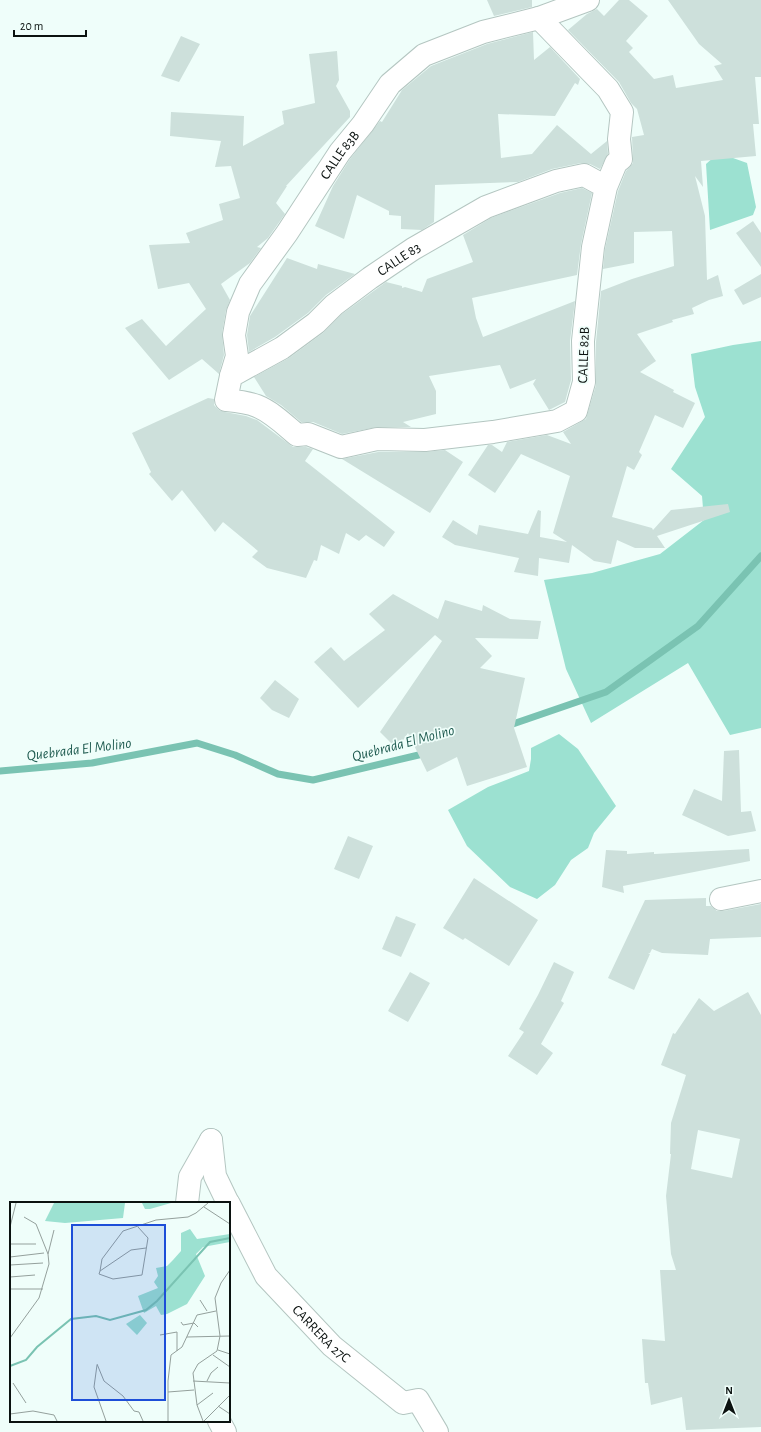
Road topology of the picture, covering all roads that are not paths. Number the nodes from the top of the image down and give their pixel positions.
1 (588, 0) edge
2 (539, 18) junction
3 (606, 187) junction
4 (231, 376) junction
5 (761, 891) edge
6 (721, 899) dead end
7 (187, 1202) edge
8 (228, 1202) edge
9 (230, 1206) edge
10 (220, 1422) edge
11 (225, 1432) edge
12 (437, 1432) edge

1 - 2 street
2 - 3 street, CALLE 82B
2 - 4 street, CALLE 83B
3 - 4 street, CALLE 83
3 - 4 street, CALLE 82B
5 - 6 street
7 - 8 street, CARRERA 27C
9 - 12 street, CARRERA 27C
10 - 11 street

